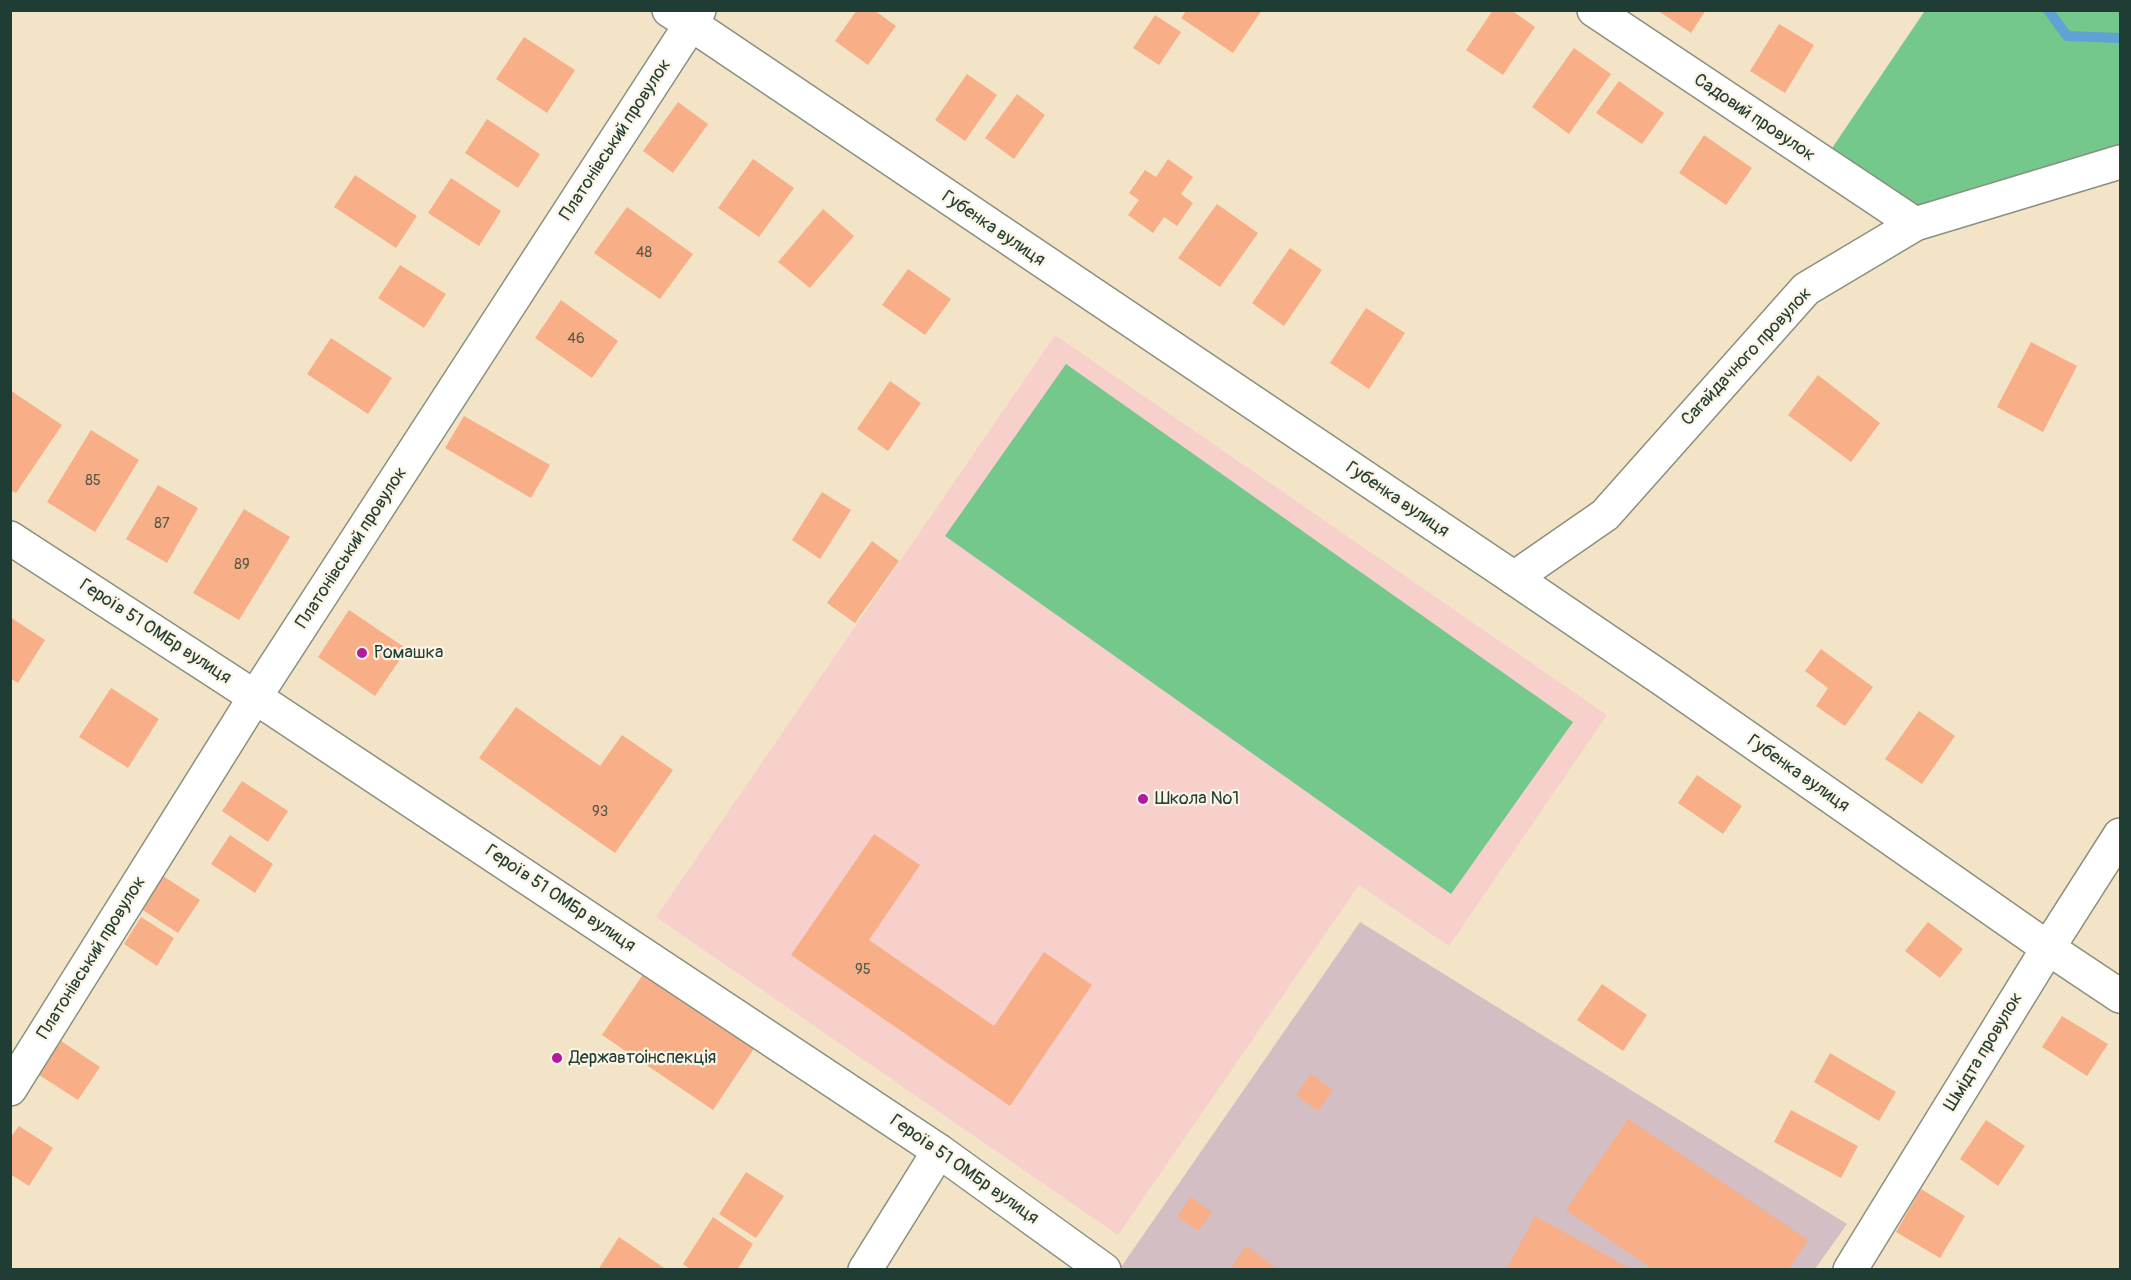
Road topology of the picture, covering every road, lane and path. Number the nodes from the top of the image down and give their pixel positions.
1 (1594, 10) edge
2 (686, 15) edge
3 (2121, 162) edge
4 (1915, 224) junction
5 (10, 538) edge
6 (1514, 578) junction
7 (255, 697) junction
8 (2121, 835) edge
9 (2048, 948) junction
10 (2121, 996) edge
11 (10, 1089) edge
12 (939, 1151) junction
13 (865, 1269) edge
14 (1104, 1269) edge
15 (1850, 1269) edge

1 - 4 street, Садовий провулок
2 - 6 street, Губенка вулиця
2 - 7 street, Платонівський провулок
3 - 4 street, Сагайдачного провулок
4 - 6 street, Сагайдачного провулок
5 - 7 street, Героїв 51 ОМБр вулиця
6 - 9 street, Губенка вулиця
7 - 11 street, Платонівський провулок
7 - 12 street, Героїв 51 ОМБр вулиця
8 - 9 street, Шмідта провулок
9 - 10 street, Губенка вулиця
9 - 15 street, Шмідта провулок
12 - 13 street
12 - 14 street, Героїв 51 ОМБр вулиця

